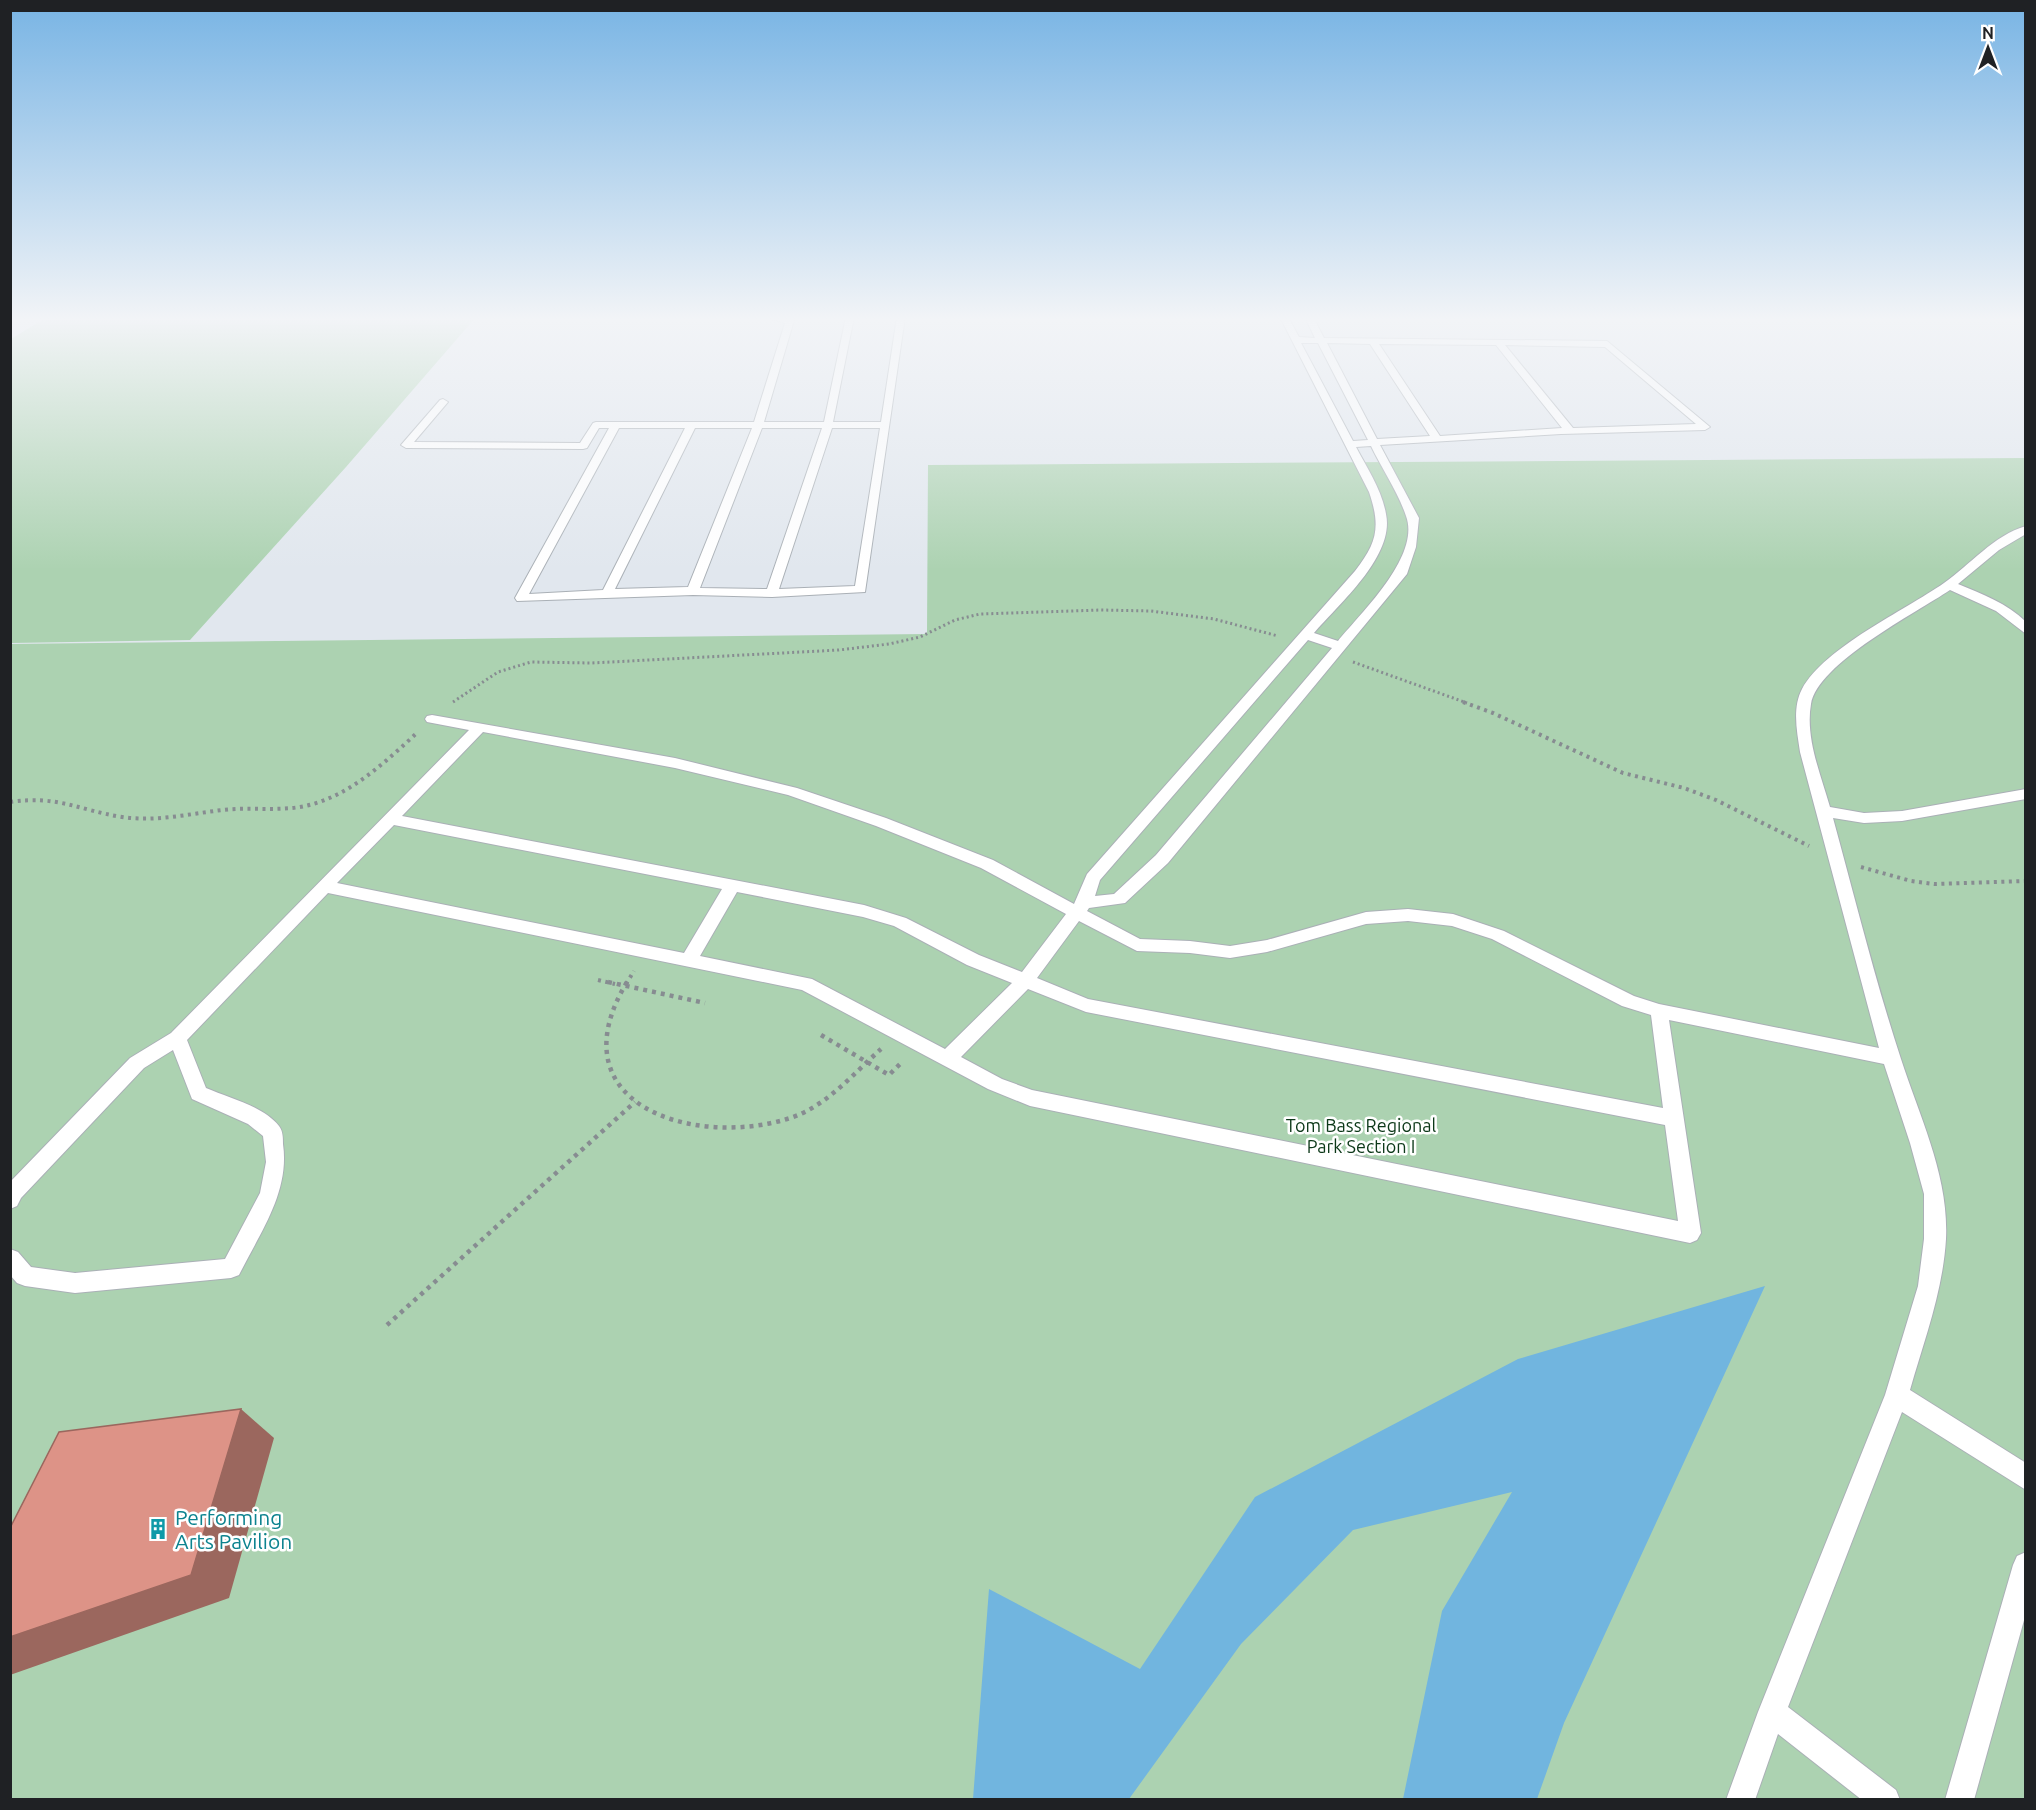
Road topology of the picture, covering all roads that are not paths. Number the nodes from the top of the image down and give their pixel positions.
1 (765, 401) edge
2 (833, 401) edge
3 (887, 401) edge
4 (1329, 401) edge
5 (1355, 401) edge
6 (1412, 401) edge
7 (1546, 401) edge
8 (1675, 401) edge
9 (443, 402) dead end
10 (828, 425) junction
11 (884, 425) junction
12 (615, 426) junction
13 (691, 426) junction
14 (758, 426) junction
15 (1570, 431) junction
16 (1437, 439) junction
17 (1351, 444) junction
18 (1377, 444) junction
19 (2025, 529) edge
20 (1949, 585) junction
21 (693, 591) junction
22 (607, 593) junction
23 (772, 593) junction
24 (2025, 630) edge
25 (1303, 638) junction
26 (1336, 650) junction
27 (432, 719) road end
28 (478, 728) junction
29 (2025, 795) edge
30 (1823, 811) junction
31 (390, 819) junction
32 (323, 886) junction
33 (732, 886) junction
34 (1081, 907) junction
35 (689, 960) junction
36 (1025, 981) junction
37 (1659, 1011) junction
38 (177, 1038) junction
39 (1891, 1058) junction
40 (947, 1059) junction
41 (1672, 1118) junction
42 (10, 1200) edge
43 (10, 1259) edge
44 (1897, 1395) junction
45 (2025, 1478) edge
46 (2025, 1564) edge
47 (1772, 1712) junction
48 (1740, 1800) edge
49 (1886, 1800) edge
50 (1959, 1800) edge

1 - 14 lane
2 - 10 lane
3 - 11 lane
4 - 17 lane
5 - 18 lane
6 - 16 lane
7 - 15 lane
8 - 15 lane
9 - 12 lane
10 - 11 lane
10 - 14 lane
10 - 23 lane
11 - 23 lane
12 - 13 lane
12 - 22 lane
13 - 14 lane
13 - 22 lane
14 - 21 lane
15 - 16 lane
16 - 18 lane
17 - 18 lane
17 - 25 lane
18 - 26 lane
19 - 20 lane
20 - 24 lane
20 - 30 lane
21 - 22 lane
21 - 23 lane
25 - 26 lane
25 - 34 lane
26 - 34 lane
27 - 28 lane
28 - 31 lane
28 - 34 lane
29 - 30 lane
30 - 39 lane
31 - 32 lane
31 - 33 lane
32 - 35 lane
32 - 38 lane
33 - 35 lane
33 - 36 lane
34 - 36 lane
34 - 37 lane
35 - 40 lane
36 - 40 lane
36 - 41 lane
37 - 39 lane
37 - 41 lane
38 - 42 lane
38 - 43 lane
39 - 44 lane
40 - 41 lane
44 - 45 lane
44 - 47 lane
46 - 50 lane
47 - 48 lane
47 - 49 lane

